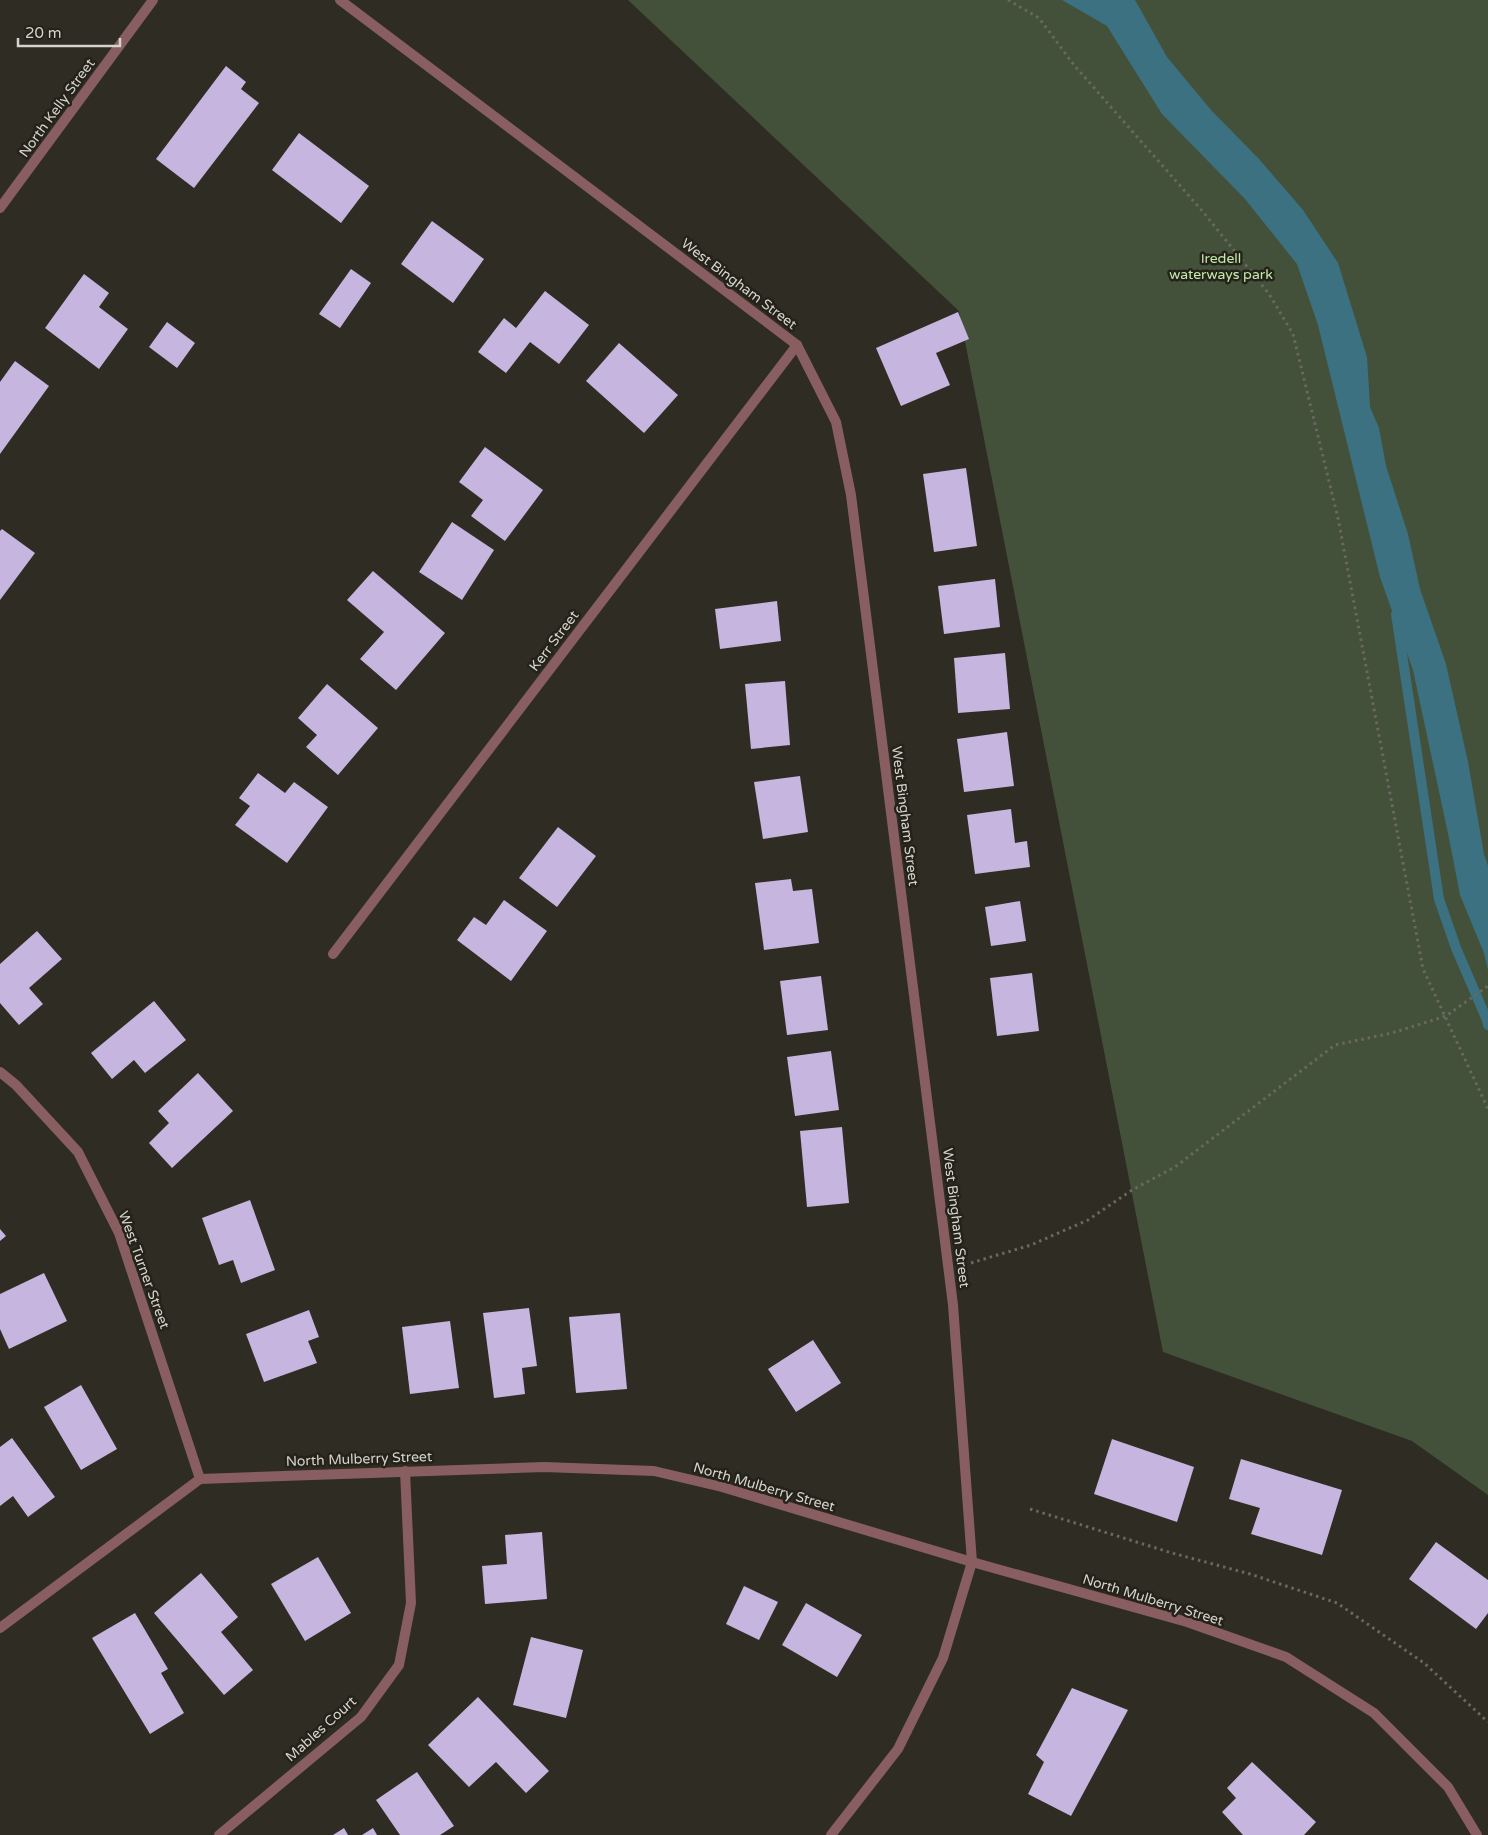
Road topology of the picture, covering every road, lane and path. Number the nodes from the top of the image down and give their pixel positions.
1 (154, 0) edge
2 (340, 0) edge
3 (1008, 0) edge
4 (0, 208) edge
5 (797, 345) junction
6 (333, 954) dead end
7 (1488, 986) edge
8 (1446, 1016) junction
9 (0, 1072) edge
10 (1488, 1109) edge
11 (949, 1270) junction
12 (406, 1471) junction
13 (200, 1479) junction
14 (1030, 1509) dead end
15 (972, 1562) junction
16 (0, 1628) edge
17 (1488, 1722) edge
18 (219, 1835) edge
19 (831, 1835) edge
20 (1477, 1835) edge

1 - 4 street, North Kelly Street
2 - 5 street, West Bingham Street
3 - 8 path
5 - 6 street, Kerr Street
5 - 11 street, West Bingham Street
7 - 8 path
8 - 10 path
8 - 11 path
9 - 13 street, West Turner Street
11 - 15 street, West Bingham Street
12 - 13 street, North Mulberry Street
12 - 15 street, North Mulberry Street
12 - 18 street, Mables Court
13 - 16 street
14 - 17 path
15 - 19 street, West Bingham Street
15 - 20 street, North Mulberry Street

